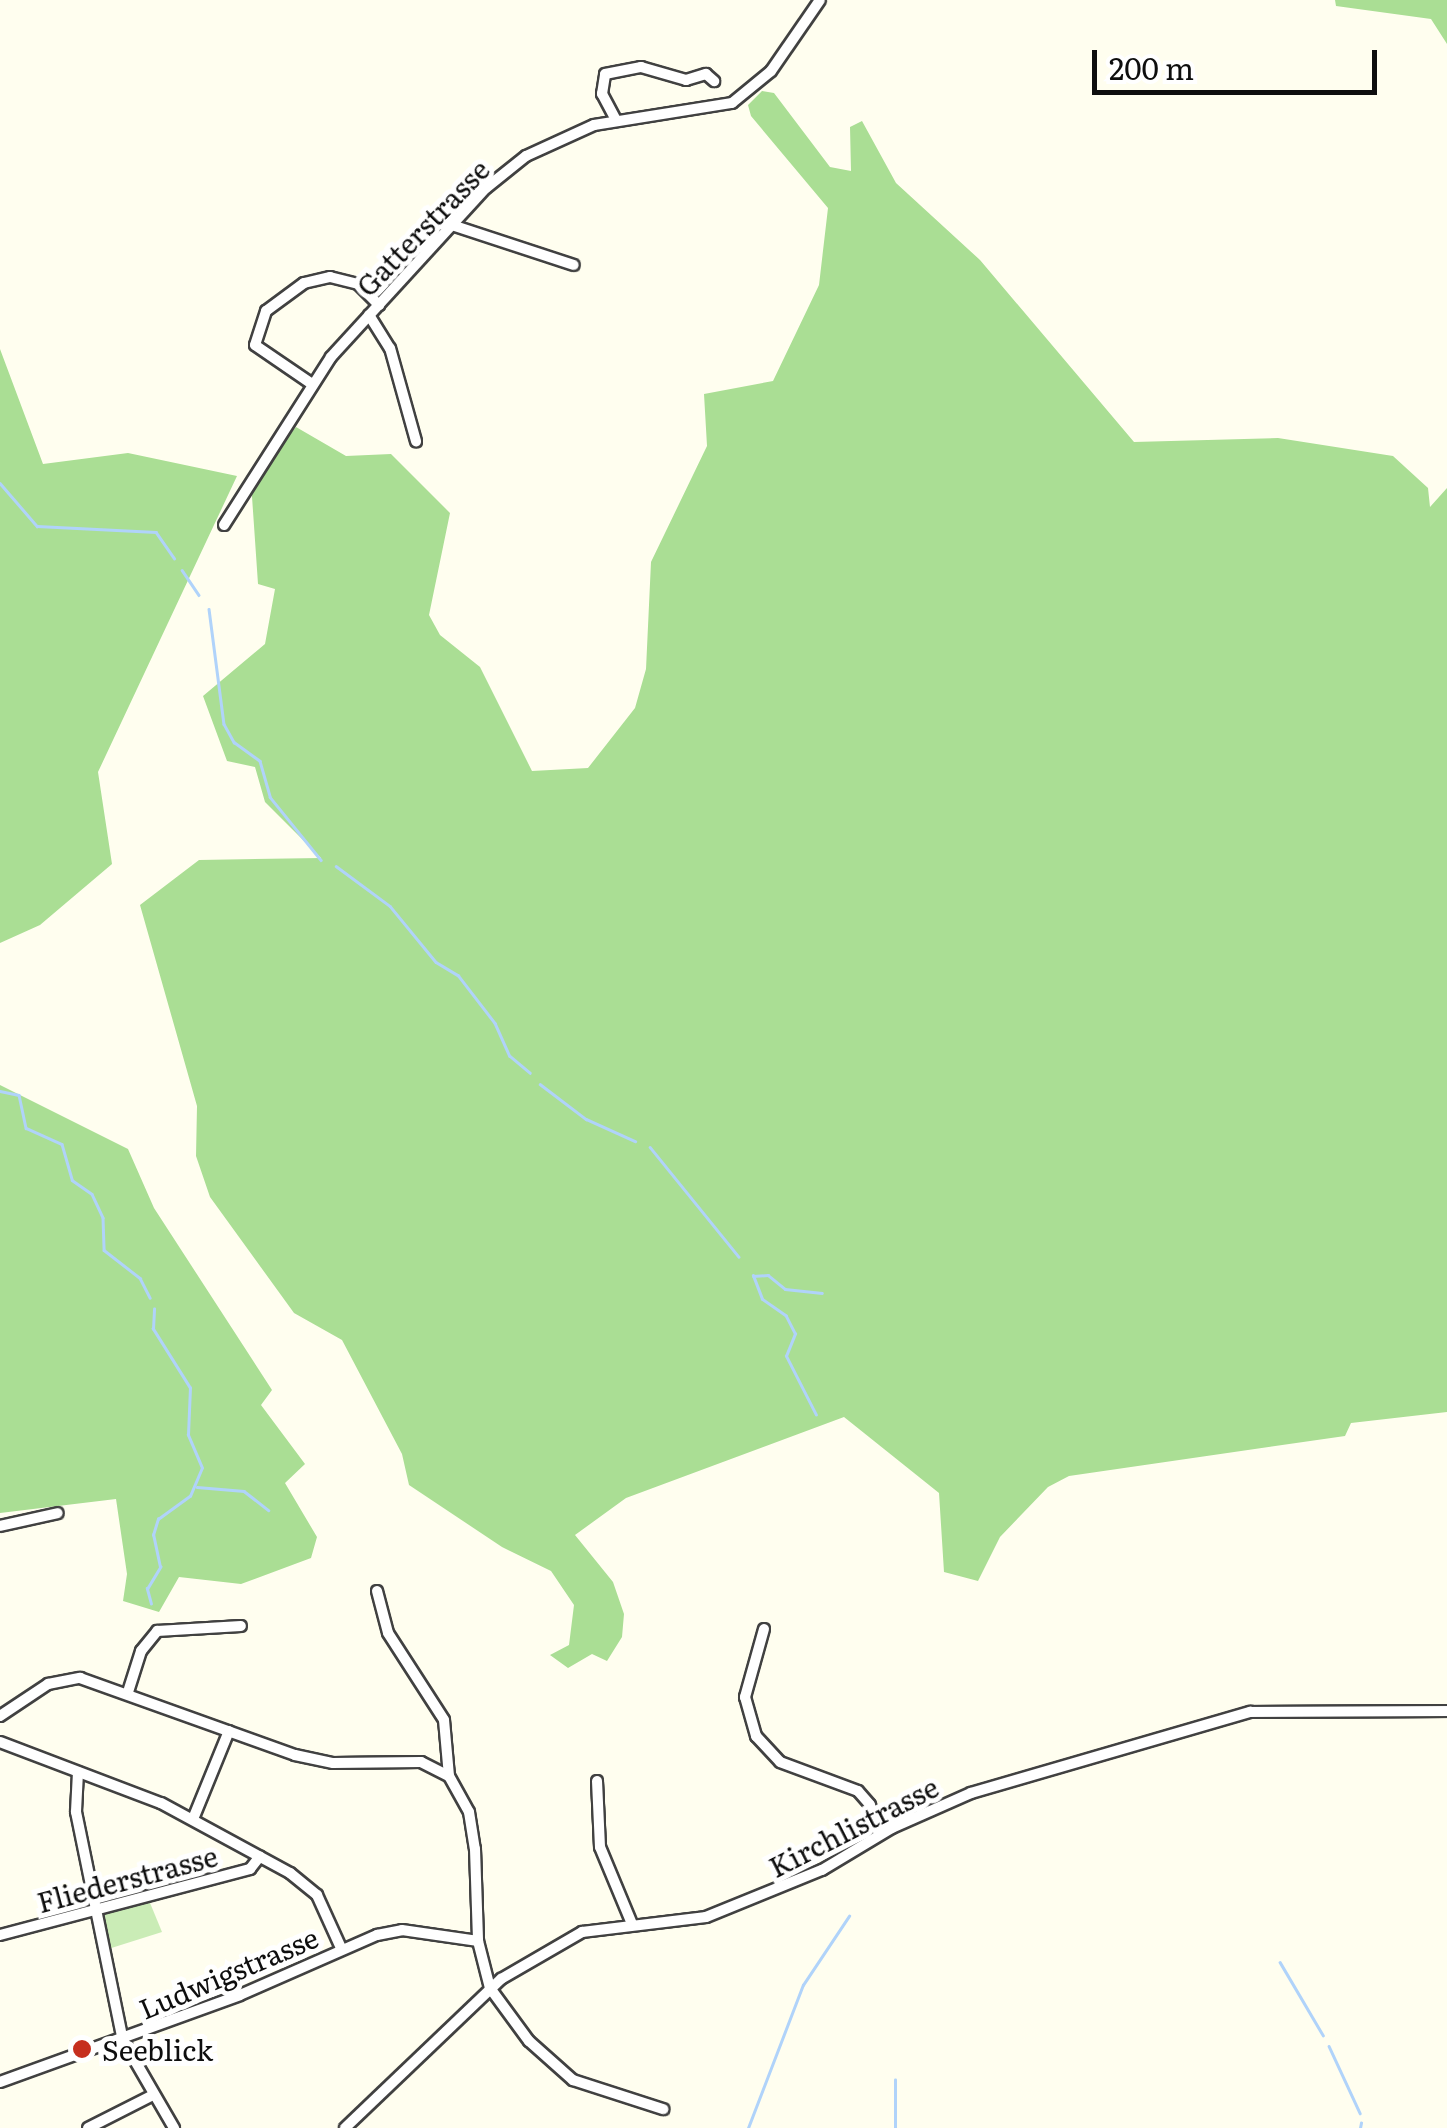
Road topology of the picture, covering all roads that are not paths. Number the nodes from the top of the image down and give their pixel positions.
1 (820, 0) edge
2 (714, 81) dead end
3 (616, 120) junction
4 (452, 225) junction
5 (574, 265) dead end
6 (378, 304) junction
7 (369, 315) junction
8 (312, 384) junction
9 (416, 441) dead end
10 (224, 526) dead end
11 (58, 1513) dead end
12 (0, 1526) edge
13 (378, 1591) dead end
14 (241, 1626) dead end
15 (764, 1628) dead end
16 (128, 1692) junction
17 (1447, 1711) edge
18 (0, 1716) edge
19 (229, 1730) junction
20 (0, 1742) edge
21 (78, 1772) junction
22 (449, 1776) junction
23 (597, 1781) dead end
24 (192, 1819) junction
25 (878, 1835) junction
26 (260, 1856) junction
27 (96, 1910) junction
28 (632, 1924) junction
29 (0, 1934) edge
30 (478, 1941) junction
31 (341, 1948) junction
32 (490, 1988) junction
33 (123, 2040) junction
34 (0, 2082) edge
35 (151, 2096) junction
36 (663, 2109) dead end
37 (88, 2128) edge
38 (174, 2128) edge
39 (345, 2128) edge

1 - 3 street, Gatterstrasse
2 - 3 street
3 - 4 street, Gatterstrasse
4 - 5 street
4 - 6 street, Gatterstrasse
6 - 7 street, Gatterstrasse
6 - 8 street
7 - 8 street, Gatterstrasse
7 - 9 street
8 - 10 street, Gatterstrasse
11 - 12 street
13 - 22 street
14 - 16 street
15 - 25 street
16 - 18 street
16 - 19 street
17 - 25 street, Kirchlistrasse
19 - 22 street
19 - 24 street
20 - 21 street
21 - 24 street
21 - 27 street
22 - 30 street
23 - 28 street
24 - 26 street
25 - 28 street, Kirchlistrasse
26 - 27 street, Fliederstrasse
26 - 31 street
27 - 29 street, Fliederstrasse
27 - 33 street
28 - 32 street, Kirchlistrasse
30 - 31 street, Ludwigstrasse
30 - 32 street
31 - 33 street, Ludwigstrasse
32 - 36 street
32 - 39 street, Kirchlistrasse
33 - 34 street, Ludwigstrasse
33 - 35 street
35 - 37 street
35 - 38 street

